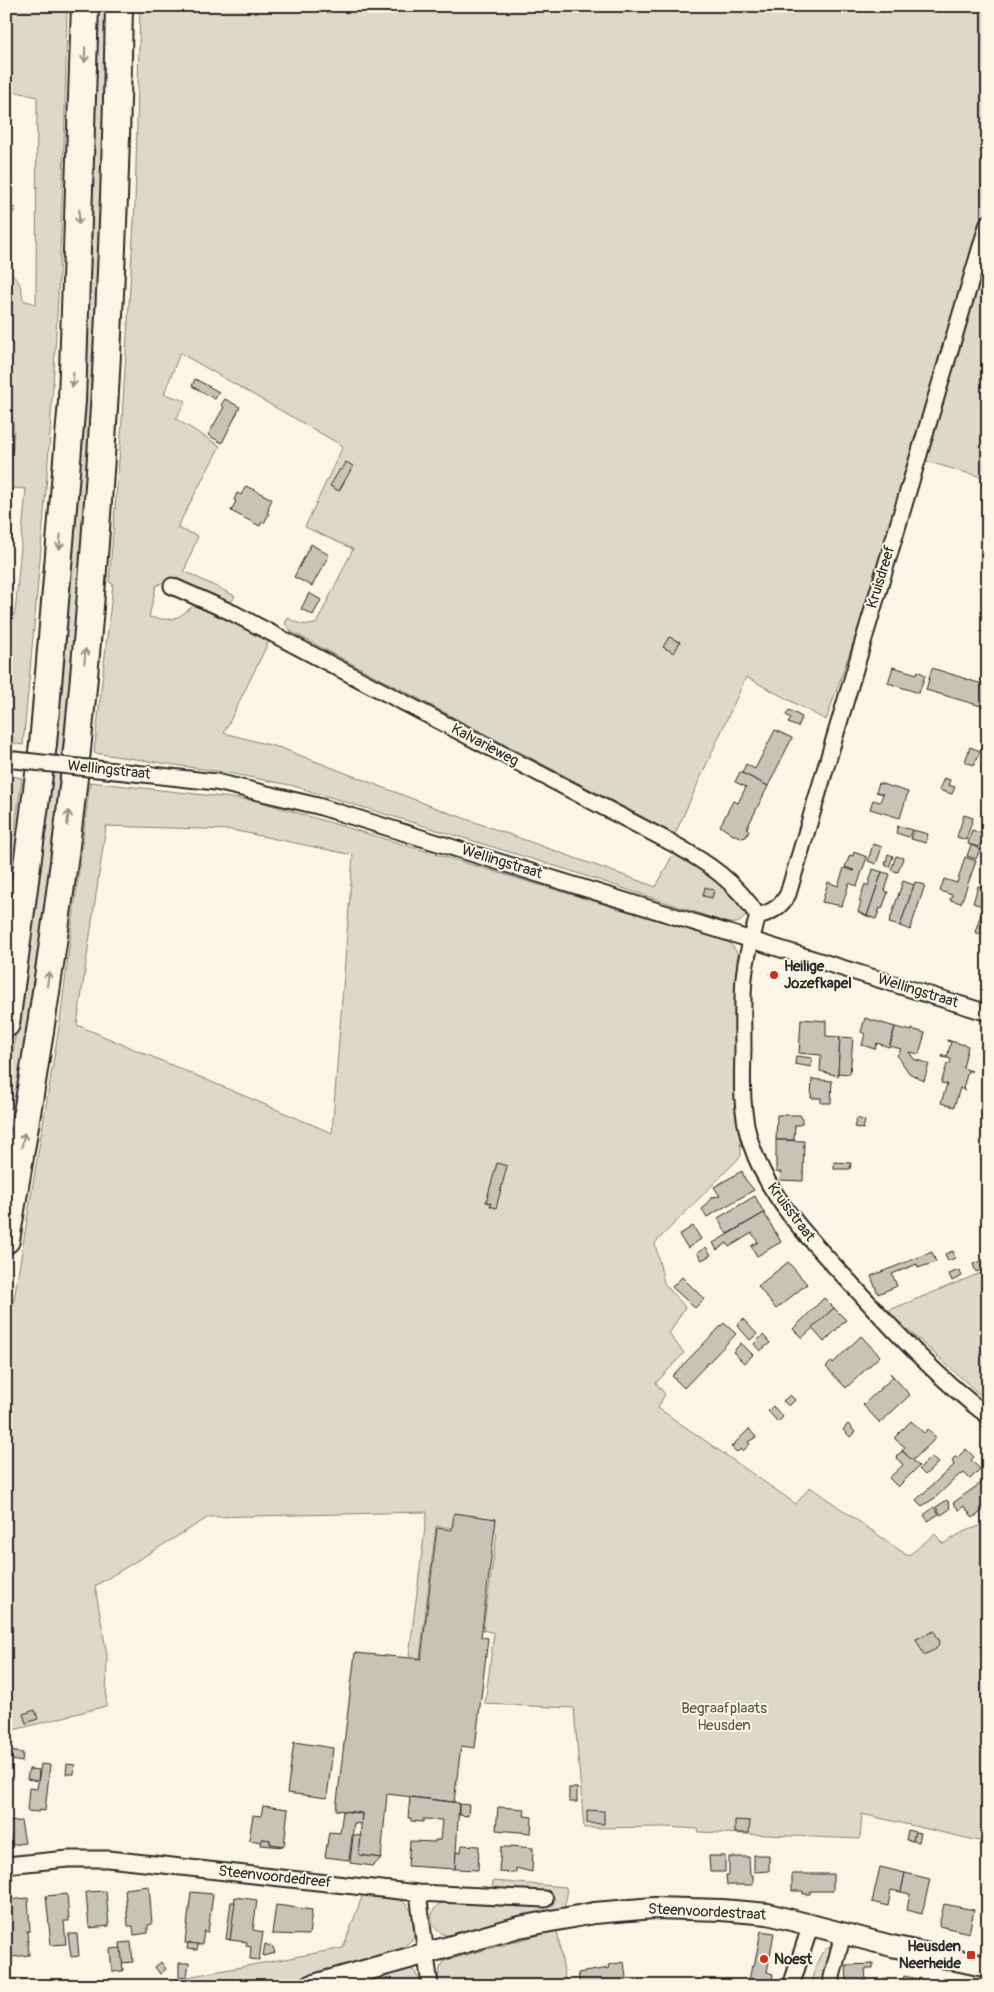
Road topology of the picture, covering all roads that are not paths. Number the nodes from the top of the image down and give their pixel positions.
1 (85, 6) edge
2 (119, 6) edge
3 (988, 223) edge
4 (172, 586) dead end
5 (6, 759) edge
6 (758, 916) junction
7 (751, 941) junction
8 (988, 1013) edge
9 (6, 1024) edge
10 (6, 1240) edge
11 (988, 1416) edge
12 (6, 1865) edge
13 (418, 1893) junction
14 (545, 1899) dead end
15 (811, 1924) junction
16 (843, 1934) junction
17 (426, 1953) junction
18 (988, 1967) edge
19 (310, 1986) edge
20 (430, 1986) edge
21 (791, 1986) edge
22 (832, 1986) edge

1 -> 9 highway
10 -> 2 highway
3 - 6 street, Kruisdreef
4 - 6 street, Kalvarieweg
5 - 7 street, Wellingstraat, bridge
6 - 7 street
7 - 8 street, Wellingstraat
7 - 11 street, Kruisstraat
12 - 13 street, Steenvoordedreef
13 - 14 street, Steenvoordedreef
13 - 17 street
15 - 16 street, Steenvoordestraat
15 - 17 street, Steenvoordestraat
15 - 21 street
16 - 18 street, Steenvoordestraat
16 - 22 street
17 - 19 street, Steenvoordestraat
17 - 20 street

